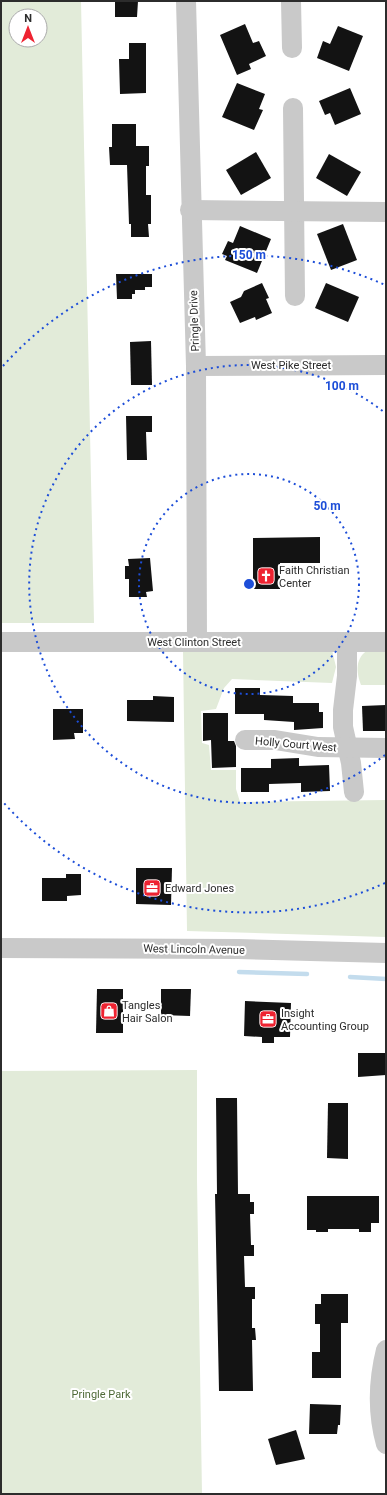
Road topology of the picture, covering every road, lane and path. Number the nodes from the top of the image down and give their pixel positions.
1 (186, 1) edge
2 (291, 1) edge
3 (292, 48) dead end
4 (293, 108) dead end
5 (190, 210) junction
6 (294, 211) junction
7 (386, 212) edge
8 (295, 296) dead end
9 (386, 365) edge
10 (196, 366) junction
11 (197, 641) junction
12 (1, 642) edge
13 (347, 642) junction
14 (386, 642) edge
15 (245, 740) dead end
16 (347, 748) junction
17 (386, 748) edge
18 (354, 792) dead end
19 (1, 948) edge
20 (386, 953) edge
21 (386, 1350) edge
22 (386, 1444) edge

1 - 5 street, Pringle Drive
2 - 3 street
4 - 6 street
5 - 6 street
5 - 10 street, Pringle Drive
6 - 7 street
6 - 8 street
9 - 10 street, West Pike Street
10 - 11 street, Pringle Drive
11 - 12 street, West Clinton Street
11 - 13 street, West Clinton Street
13 - 14 street, West Clinton Street
13 - 16 street
15 - 16 street, Holly Court West
16 - 17 street, Holly Court West
16 - 18 street
19 - 20 street, West Lincoln Avenue
21 - 22 street

